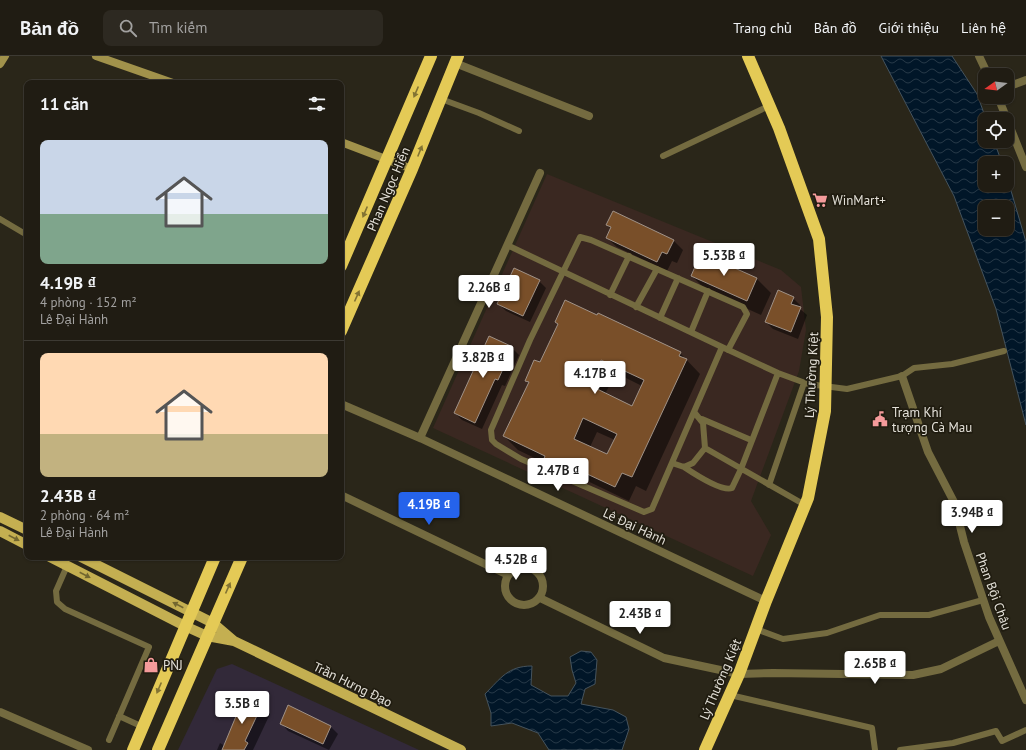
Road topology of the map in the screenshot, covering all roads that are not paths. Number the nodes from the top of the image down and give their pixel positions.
1 (5, 56) edge
2 (96, 56) edge
3 (431, 56) edge
4 (748, 56) edge
5 (979, 56) edge
6 (457, 60) edge
7 (0, 64) edge
8 (985, 68) edge
9 (164, 80) edge
10 (1026, 80) edge
11 (1014, 84) edge
12 (441, 100) junction
13 (1001, 104) edge
14 (769, 106) junction
15 (589, 116) dead end
16 (519, 131) dead end
17 (344, 143) edge
18 (663, 156) dead end
19 (388, 158) junction
20 (1026, 167) edge
21 (412, 169) junction
22 (540, 173) dead end
23 (0, 219) edge
24 (24, 233) edge
25 (507, 245) junction
26 (629, 256) junction
27 (344, 259) edge
28 (657, 269) junction
29 (562, 272) junction
30 (678, 278) junction
31 (708, 291) junction
32 (610, 295) junction
33 (636, 307) junction
34 (660, 318) junction
35 (344, 324) edge
36 (691, 332) junction
37 (722, 347) junction
38 (728, 350) junction
39 (1004, 350) dead end
40 (778, 373) junction
41 (902, 376) junction
42 (804, 382) junction
43 (825, 387) junction
44 (344, 405) edge
45 (694, 412) junction
46 (702, 419) junction
47 (420, 438) junction
48 (751, 440) junction
49 (705, 448) junction
50 (672, 463) junction
51 (684, 467) junction
52 (742, 469) junction
53 (769, 485) junction
54 (344, 496) edge
55 (805, 505) junction
56 (1, 521) edge
57 (24, 529) edge
58 (0, 532) edge
59 (24, 544) edge
60 (56, 560) edge
61 (87, 560) edge
62 (214, 560) edge
63 (241, 560) edge
64 (67, 566) junction
65 (508, 575) junction
66 (540, 598) junction
67 (983, 600) junction
68 (766, 602) junction
69 (191, 612) junction
70 (213, 623) junction
71 (185, 626) junction
72 (756, 629) junction
73 (207, 636) junction
74 (234, 641) junction
75 (999, 641) junction
76 (739, 674) junction
77 (730, 695) junction
78 (1026, 700) edge
79 (0, 712) edge
80 (119, 716) junction
81 (143, 727) junction
82 (1026, 730) edge
83 (711, 737) junction
84 (109, 740) dead end
85 (88, 750) edge
86 (133, 750) edge
87 (158, 750) edge
88 (460, 750) edge
89 (699, 750) edge
90 (704, 750) edge
91 (875, 750) edge
92 (900, 750) edge

1 - 7 street
2 - 9 street
3 -> 19 highway, Phan Ngọc Hiển
4 - 14 highway, Lý Thường Kiệt
5 - 8 street
6 - 12 highway, Phan Ngọc Hiển
6 - 15 street
10 - 11 street
12 - 16 lane
21 -> 12 highway, Phan Ngọc Hiển
13 - 20 street
14 - 18 lane
14 - 43 highway, Lý Thường Kiệt
17 - 19 street
19 - 21 street
19 -> 27 highway, Phan Ngọc Hiển
35 -> 21 highway, Phan Ngọc Hiển
22 - 25 street
23 - 24 lane
25 - 29 lane
25 - 47 street
26 - 28 lane
26 - 29 lane
26 - 32 lane
28 - 30 lane
28 - 33 lane
29 - 32 lane
29 - 50 lane
30 - 31 lane
30 - 34 lane
31 - 36 lane
31 - 38 lane
32 - 33 lane
33 - 34 lane
34 - 36 lane
36 - 37 lane
37 - 38 lane
37 - 45 lane
38 - 40 lane
39 - 41 lane
40 - 42 lane
40 - 48 lane
41 - 43 lane
41 - 67 street, Phan Bội Châu
42 - 43 lane
42 - 53 lane
43 - 55 highway, Lý Thường Kiệt
44 - 47 street, Lê Đại Hành
45 - 46 lane
45 - 50 lane
46 - 48 lane
46 - 49 lane
47 - 68 street, Lê Đại Hành
48 - 52 lane
49 - 51 lane
49 - 52 lane
50 - 51 lane
51 - 52 lane
52 - 53 lane
53 - 55 lane
54 - 65 street
55 - 68 highway, Lý Thường Kiệt
56 - 57 main road
58 -> 59 main road
60 - 64 main road, Trần Hưng Đạo
69 -> 61 main road, Trần Hưng Đạo
62 - 69 highway
70 -> 63 highway
64 -> 71 main road, Trần Hưng Đạo
64 - 80 lane
65 - 66 street
65 - 66 street
66 - 76 street
67 - 72 lane
67 - 75 street, Phan Bội Châu
68 - 72 highway, Lý Thường Kiệt
69 - 70 main road, Trần Hưng Đạo
69 - 71 highway
70 - 73 highway
70 - 74 main road, Trần Hưng Đạo
71 - 73 main road, Trần Hưng Đạo
71 -> 81 highway
72 - 76 highway, Lý Thường Kiệt
73 - 74 main road, Trần Hưng Đạo
73 - 87 highway
74 - 88 main road, Trần Hưng Đạo
75 - 76 street
75 - 78 street, Phan Bội Châu
76 - 77 highway, Lý Thường Kiệt
77 - 83 highway, Lý Thường Kiệt
77 - 91 lane
79 - 85 street
80 - 81 lane
80 - 84 lane
81 - 86 highway
82 - 92 lane
83 - 89 highway, Lý Thường Kiệt
83 - 90 highway, Lý Thường Kiệt

